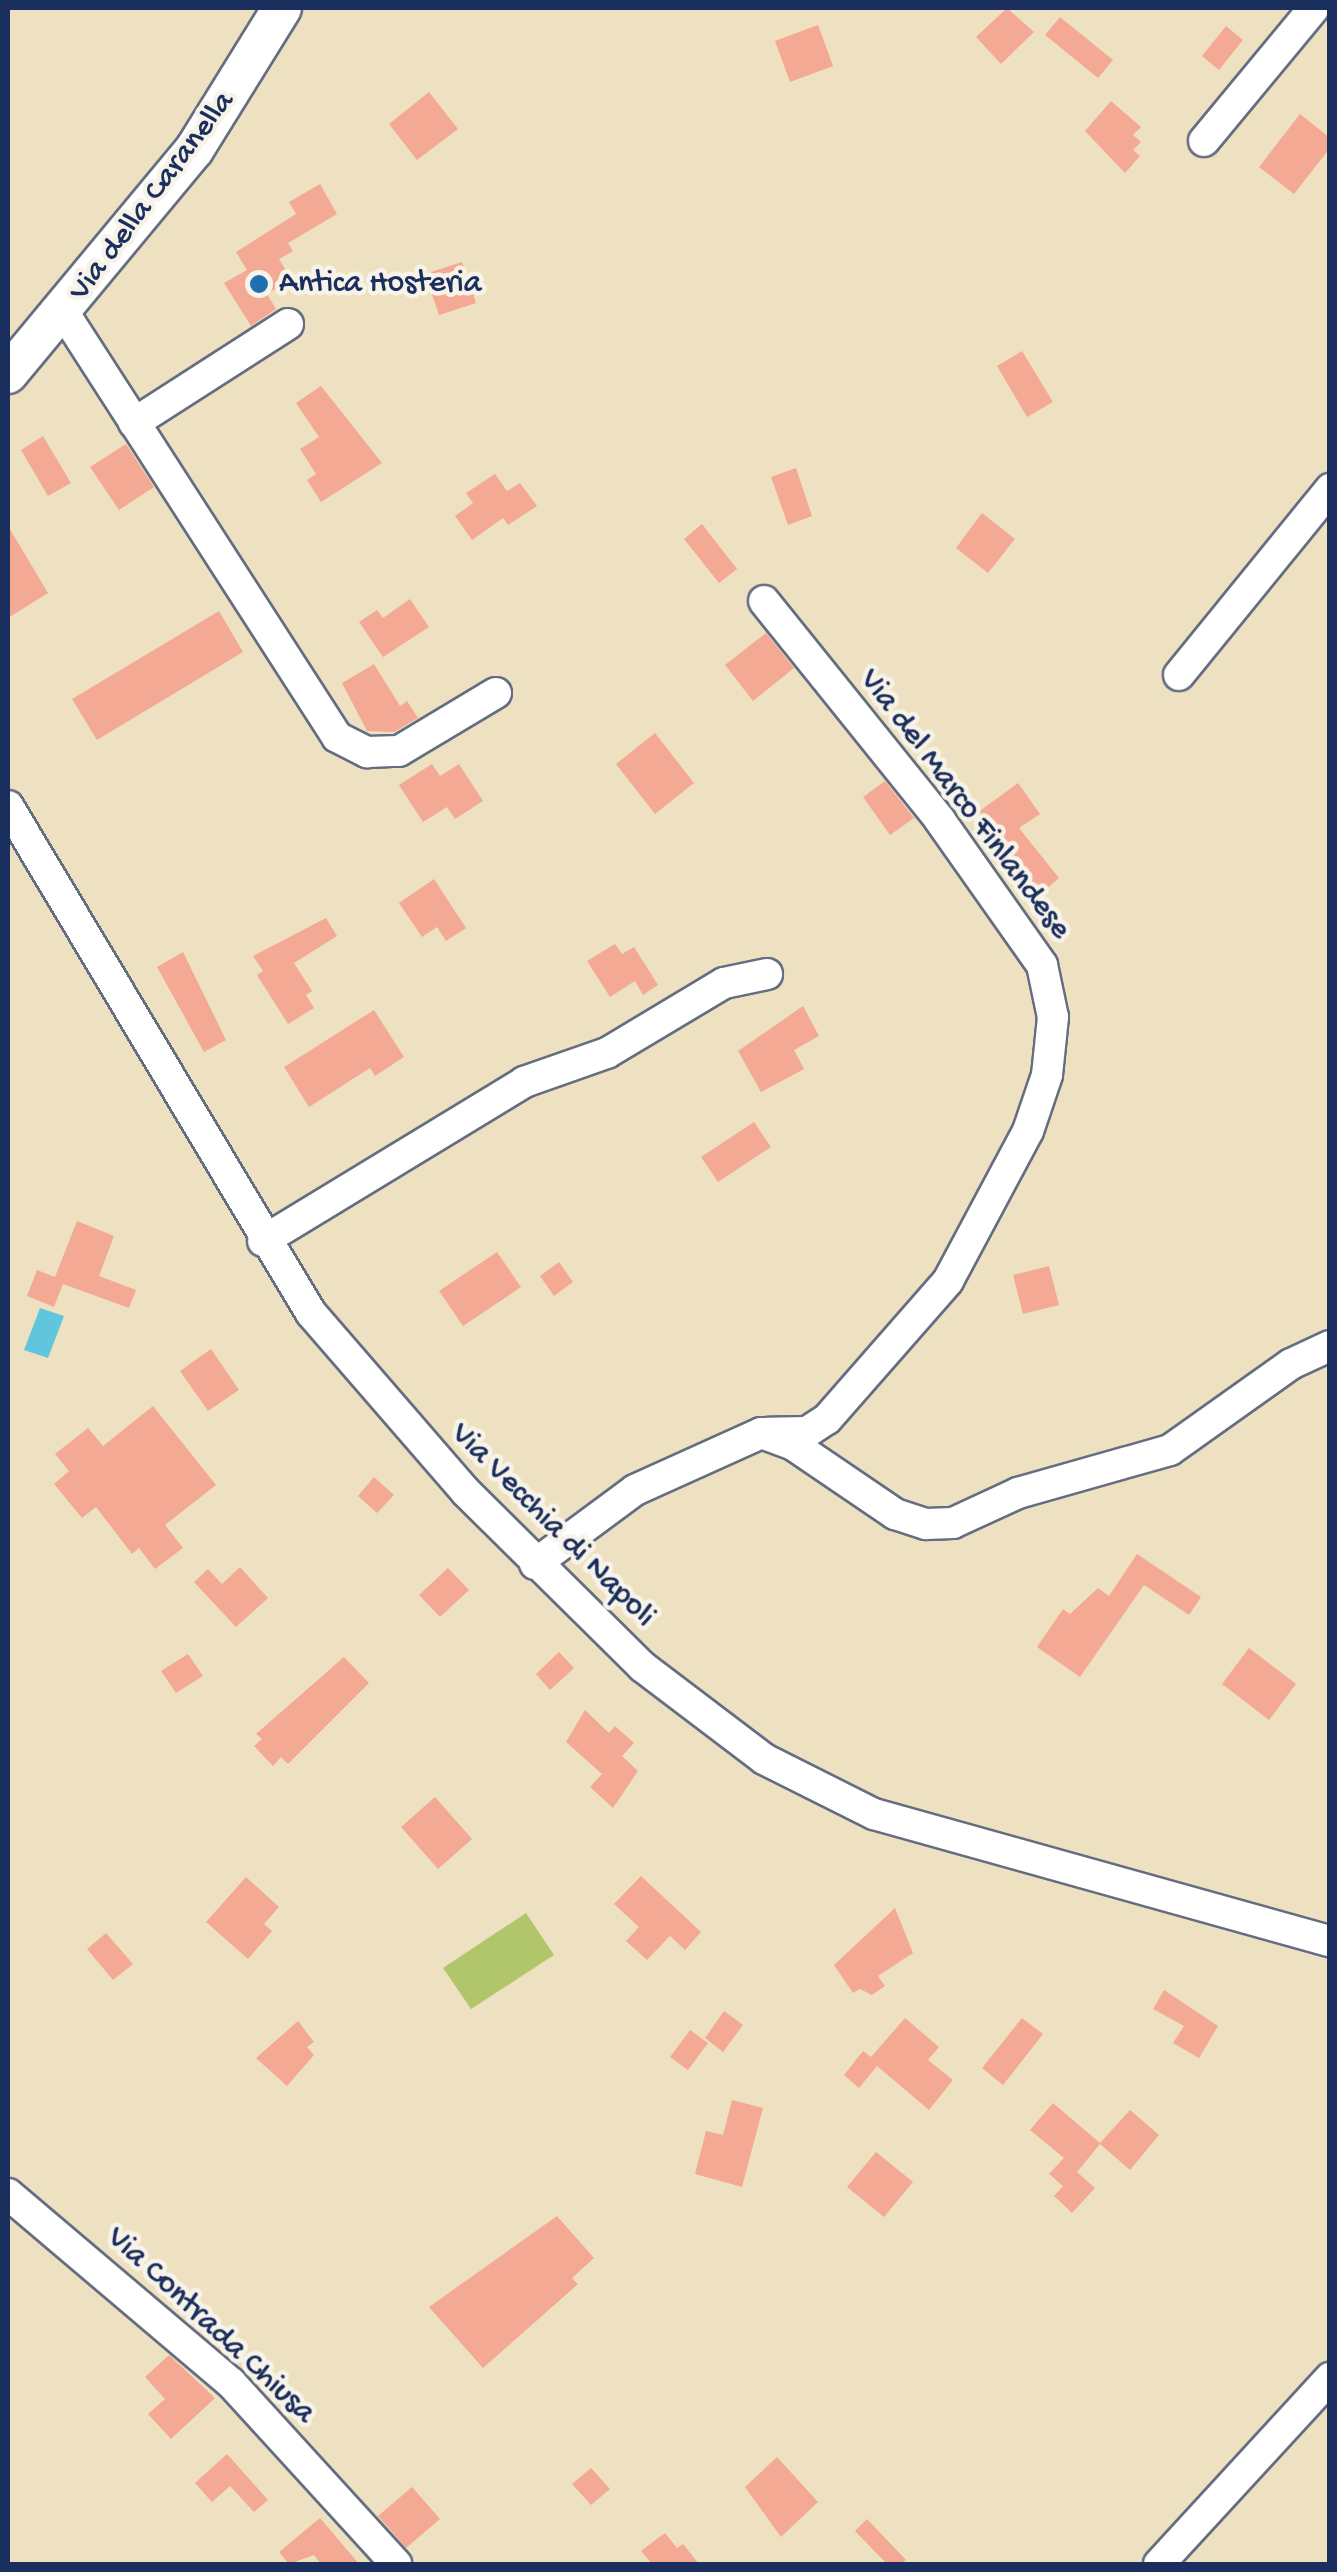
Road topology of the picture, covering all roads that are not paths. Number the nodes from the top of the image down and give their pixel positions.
1 (282, 8) edge
2 (1314, 8) edge
3 (1204, 141) dead end
4 (64, 313) junction
5 (288, 324) dead end
6 (8, 374) edge
7 (134, 423) junction
8 (1330, 489) edge
9 (764, 601) dead end
10 (1179, 675) dead end
11 (496, 693) dead end
12 (8, 806) edge
13 (767, 974) dead end
14 (263, 1242) junction
15 (1330, 1346) edge
16 (768, 1433) junction
17 (534, 1564) junction
18 (1330, 1941) edge
19 (8, 2194) edge
20 (1330, 2378) edge
21 (396, 2564) edge
22 (1159, 2564) edge

1 - 4 main road, Via della Caranella
2 - 3 street
4 - 6 main road, Via della Caranella
4 - 7 street
5 - 7 street
7 - 11 street
8 - 10 street
9 - 16 street, Via del Marco Finlandese
12 - 14 street, Via Vecchia di Napoli
13 - 14 street
14 - 17 street, Via Vecchia di Napoli
15 - 16 street
16 - 17 street, Via del Marco Finlandese
17 - 18 street, Via Vecchia di Napoli
19 - 21 street, Via Contrada Chiusa
20 - 22 street

